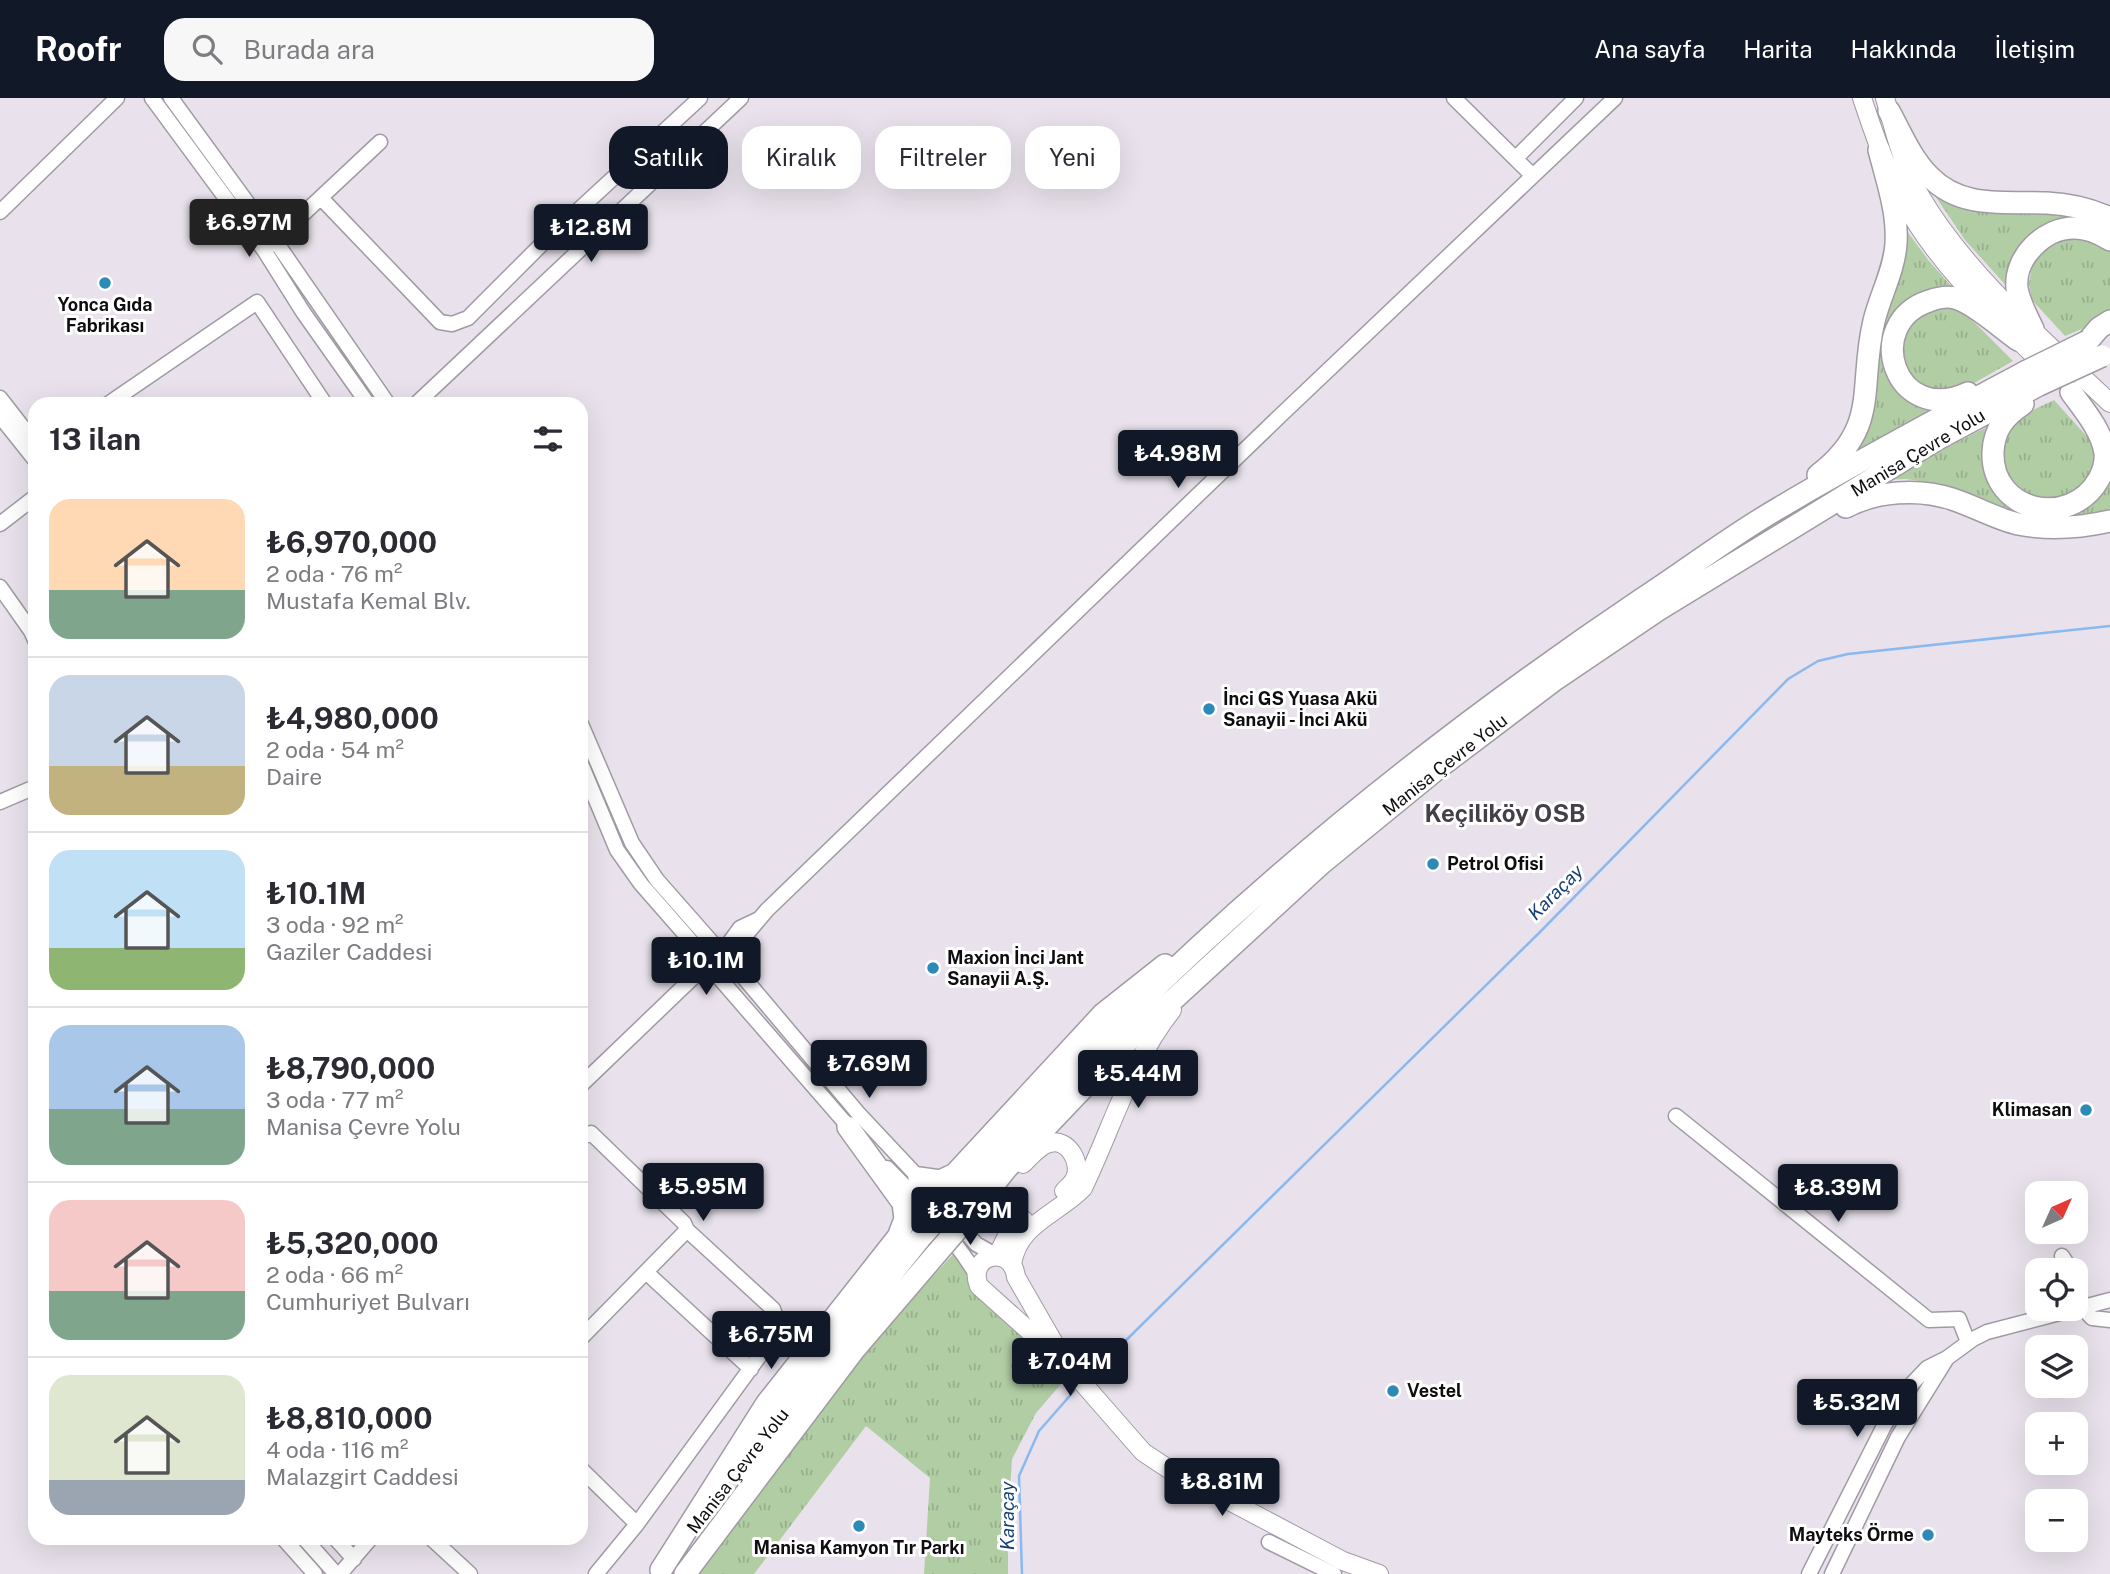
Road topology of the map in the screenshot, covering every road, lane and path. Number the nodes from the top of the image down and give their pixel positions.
1 (117, 98) edge
2 (152, 98) edge
3 (171, 98) edge
4 (700, 98) edge
5 (741, 98) edge
6 (1454, 98) edge
7 (1576, 98) edge
8 (1862, 98) edge
9 (1613, 99) edge
10 (1887, 104) edge
11 (380, 142) dead end
12 (1879, 150) junction
13 (1516, 158) junction
14 (1533, 176) junction
15 (322, 199) junction
16 (0, 212) edge
17 (2110, 218) edge
18 (2110, 240) edge
19 (270, 246) junction
20 (2110, 321) edge
21 (2110, 331) edge
22 (2026, 334) junction
23 (2102, 351) edge
24 (2032, 378) junction
25 (2071, 392) junction
26 (118, 397) edge
27 (320, 397) edge
28 (363, 397) edge
29 (383, 397) edge
30 (423, 397) edge
31 (0, 398) edge
32 (2110, 403) edge
33 (3, 425) edge
34 (2110, 430) edge
35 (28, 434) edge
36 (28, 452) edge
37 (28, 503) edge
38 (1776, 509) junction
39 (2110, 521) edge
40 (0, 524) edge
41 (1789, 531) junction
42 (0, 587) edge
43 (28, 627) edge
44 (588, 740) edge
45 (588, 781) edge
46 (28, 790) edge
47 (0, 802) edge
48 (1230, 920) junction
49 (1239, 940) junction
50 (716, 960) junction
51 (588, 1078) edge
52 (1676, 1116) dead end
53 (848, 1127) junction
54 (588, 1134) edge
55 (919, 1178) junction
56 (967, 1207) junction
57 (687, 1230) junction
58 (1008, 1266) junction
59 (646, 1272) junction
60 (976, 1274) junction
61 (989, 1294) junction
62 (2110, 1300) edge
63 (2088, 1306) edge
64 (2088, 1316) edge
65 (2110, 1320) edge
66 (2029, 1321) edge
67 (588, 1331) edge
68 (1968, 1342) junction
69 (1947, 1358) junction
70 (1066, 1364) junction
71 (751, 1369) junction
72 (588, 1476) edge
73 (637, 1524) junction
74 (1269, 1542) dead end
75 (290, 1545) edge
76 (311, 1545) edge
77 (341, 1545) edge
78 (365, 1545) edge
79 (375, 1545) edge
80 (439, 1545) edge
81 (354, 1559) junction
82 (1812, 1568) edge
83 (660, 1572) edge
84 (1832, 1573) edge
85 (314, 1574) edge
86 (338, 1574) edge
87 (470, 1574) edge
88 (596, 1574) edge
89 (684, 1574) edge
90 (1334, 1574) edge
91 (1379, 1574) edge

1 - 16 street
2 - 19 street
3 - 19 street
4 - 15 street
5 - 30 street
6 - 13 street
7 - 13 street
8 - 12 main road
9 - 14 street
10 - 17 highway
10 - 22 main road
11 - 15 street
12 - 22 main road
12 - 38 highway
13 - 14 street
14 - 50 street
15 - 19 street
18 - 22 highway
19 - 28 street
19 - 29 street
20 - 23 highway
21 - 23 highway
22 - 24 highway
22 - 25 main road
22 - 32 main road
23 - 24 highway, bridge
24 - 25 highway
24 - 38 highway, Manisa Çevre Yolu
24 - 41 highway, Manisa Çevre Yolu
25 - 34 main road
26 - 27 street
31 - 35 street
33 - 36 street
37 - 40 street
38 - 48 highway, Manisa Çevre Yolu
39 - 41 highway
41 - 49 highway, Manisa Çevre Yolu
42 - 43 street
44 - 50 street
45 - 50 street
46 - 47 street
48 - 55 highway
48 - 56 highway, Manisa Çevre Yolu
49 - 56 highway, Manisa Çevre Yolu
49 - 58 main road
50 - 51 street
50 - 53 street
50 - 55 street
52 - 68 street
53 - 60 street
53 - 83 highway
54 - 57 street
55 - 58 street
56 - 58 main road
56 - 83 highway, Manisa Çevre Yolu, bridge
56 - 89 highway, Manisa Çevre Yolu, bridge
57 - 59 street
57 - 71 street
58 - 60 main road
58 - 61 main road
58 - 70 main road
59 - 67 street
59 - 71 street
60 - 61 main road
61 - 70 main road
62 - 63 street
64 - 65 street
66 - 68 street
68 - 69 street
69 - 82 street
69 - 84 street
70 - 91 main road
71 - 73 street
72 - 73 street
73 - 88 street
74 - 90 street
75 - 85 street
76 - 86 street
77 - 81 street
78 - 81 street
79 - 81 street
80 - 87 street
81 - 86 street
82 - 84 street

